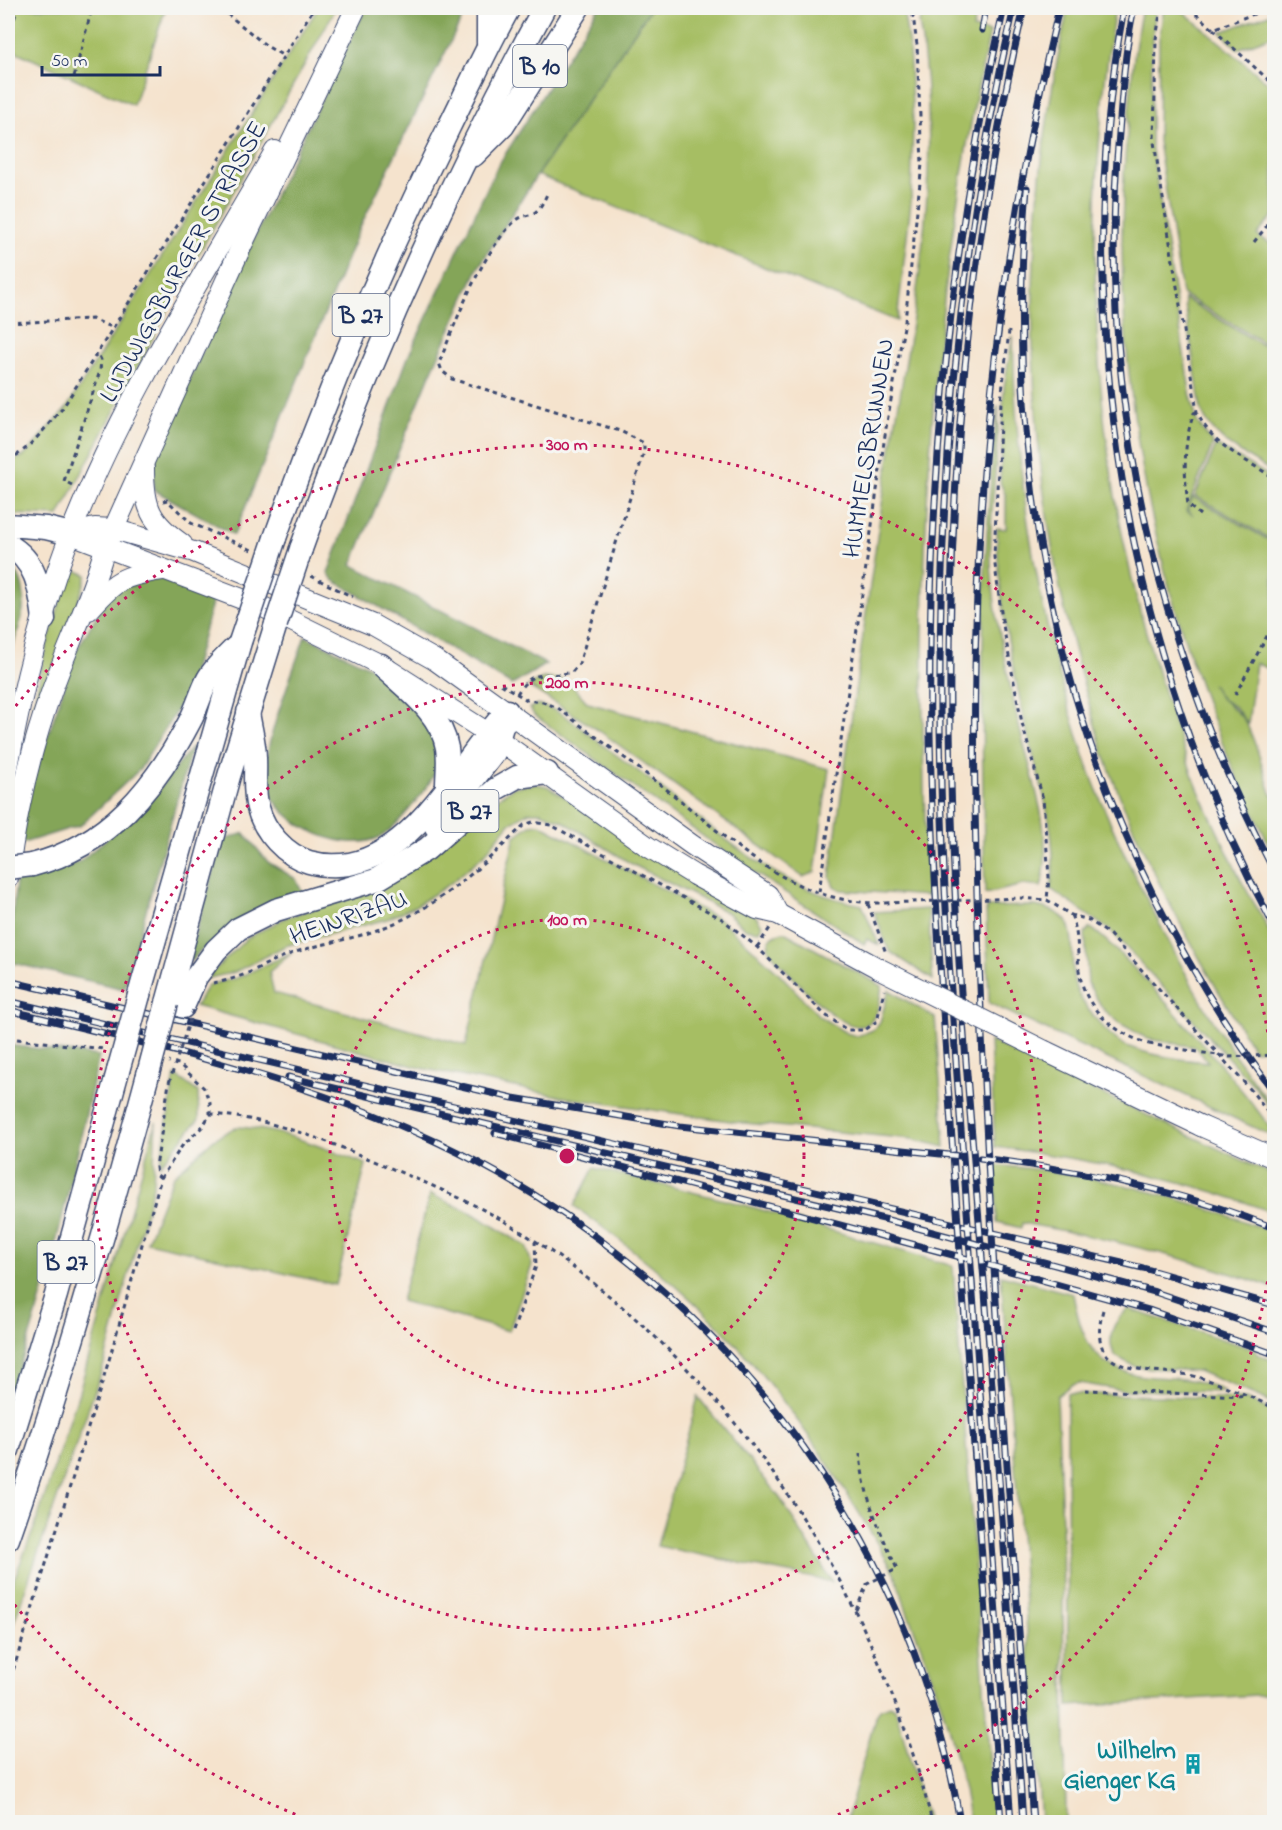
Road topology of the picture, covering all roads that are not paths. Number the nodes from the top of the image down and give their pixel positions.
1 (488, 8) edge
2 (509, 8) edge
3 (544, 8) edge
4 (578, 8) edge
5 (353, 13) edge
6 (489, 48) junction
7 (460, 169) junction
8 (144, 458) junction
9 (8, 525) edge
10 (113, 529) junction
11 (71, 534) junction
12 (8, 545) edge
13 (105, 548) junction
14 (194, 552) junction
15 (164, 570) junction
16 (44, 620) junction
17 (76, 622) junction
18 (240, 642) junction
19 (381, 665) junction
20 (512, 703) junction
21 (248, 712) junction
22 (493, 736) junction
23 (8, 767) edge
24 (547, 773) junction
25 (447, 786) junction
26 (400, 866) junction
27 (8, 867) edge
28 (8, 878) edge
29 (778, 914) junction
30 (185, 1006) junction
31 (1275, 1158) edge
32 (8, 1450) edge
33 (8, 1539) edge

1 - 6 highway, B 27
2 - 6 highway, B 27
3 - 7 highway, B 27
4 - 7 highway, B 10
5 - 8 main road, LUDWIGSBURGER STRASSE
5 - 11 main road, LUDWIGSBURGER STRASSE
6 - 18 highway, B 27, bridge
7 - 21 highway, B 27, bridge
8 - 10 main road, LUDWIGSBURGER STRASSE
8 - 14 main road
9 - 11 highway
10 - 11 main road
10 - 13 main road, LUDWIGSBURGER STRASSE
10 - 14 main road
11 - 13 main road
11 - 16 main road, LUDWIGSBURGER STRASSE
12 - 16 highway
13 - 15 main road
13 - 17 main road, LUDWIGSBURGER STRASSE
14 - 20 main road
15 - 17 main road
15 - 19 main road
16 - 23 main road, LUDWIGSBURGER STRASSE
17 - 28 main road, LUDWIGSBURGER STRASSE
18 - 27 highway, B 27, bridge
18 - 32 highway, B 27, bridge
19 - 22 main road
19 - 25 highway, B 27
20 - 22 highway, B 27
20 - 29 main road
21 - 25 highway, B 27
21 - 30 highway, B 27
22 - 24 main road
22 - 25 highway, B 27
22 - 26 highway, B 27
24 - 26 highway, B 27
24 - 29 main road
26 - 30 highway, B 27
29 - 31 main road, bridge
30 - 33 highway, B 27, bridge

